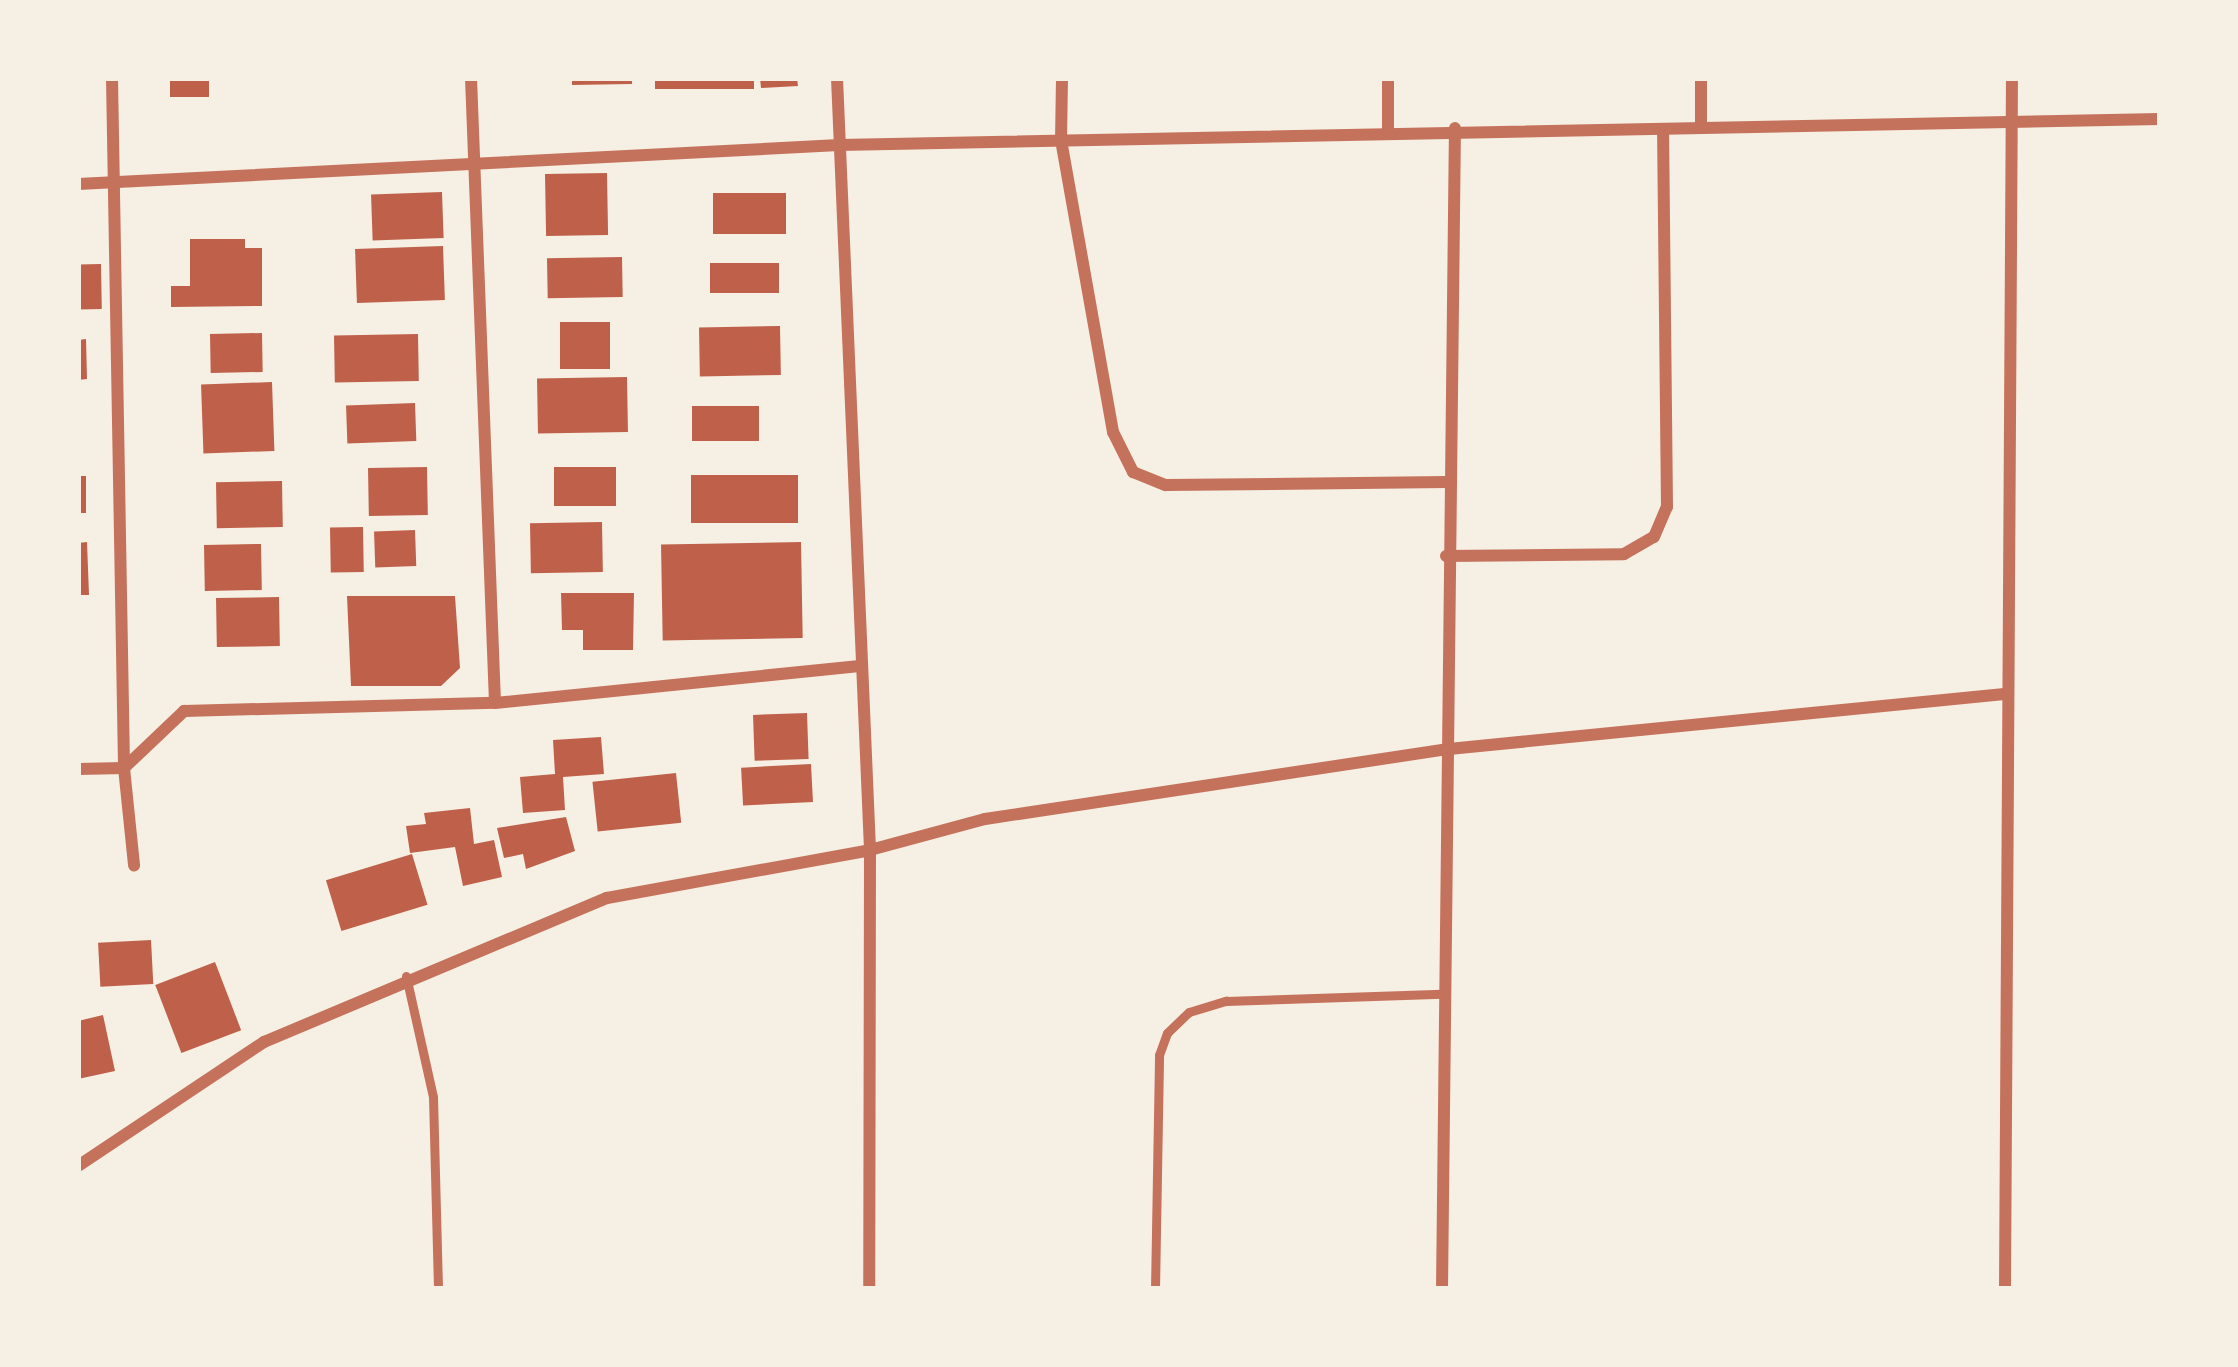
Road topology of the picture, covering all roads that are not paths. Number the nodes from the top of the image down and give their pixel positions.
1 (112, 78) edge
2 (471, 78) edge
3 (837, 78) edge
4 (1062, 78) edge
5 (1388, 78) edge
6 (1701, 78) edge
7 (2012, 78) edge
8 (2160, 118) edge
9 (2010, 119) junction
10 (1701, 127) junction
11 (1455, 128) junction
12 (1664, 131) junction
13 (1388, 133) junction
14 (1061, 140) junction
15 (839, 145) junction
16 (470, 167) junction
17 (78, 184) edge
18 (110, 184) junction
19 (1447, 482) junction
20 (1446, 556) junction
21 (857, 666) junction
22 (2004, 694) junction
23 (495, 703) junction
24 (1449, 749) junction
25 (124, 768) junction
26 (78, 769) edge
27 (870, 850) junction
28 (134, 865) dead end
29 (406, 976) junction
30 (1442, 994) junction
31 (78, 1166) edge
32 (438, 1289) edge
33 (869, 1289) edge
34 (1155, 1289) edge
35 (1442, 1289) edge
36 (2005, 1289) edge

1 - 18 street
2 - 16 street
3 - 15 street
4 - 14 street
5 - 13 street
6 - 10 street
7 - 9 street
8 - 9 street
9 - 10 street
9 - 22 street
10 - 12 street
11 - 12 street
11 - 13 street
11 - 19 street
12 - 20 street
13 - 14 street
14 - 15 street
14 - 19 street
15 - 16 street
15 - 21 street
16 - 18 street
16 - 23 street
17 - 18 street
18 - 25 street
19 - 20 street
20 - 24 street
21 - 23 street
21 - 27 street
22 - 24 street
22 - 36 street
23 - 25 street
24 - 27 street
24 - 30 street
25 - 26 street
25 - 28 street
27 - 29 street
27 - 33 street
29 - 31 street
29 - 32 lane
30 - 34 lane
30 - 35 street

